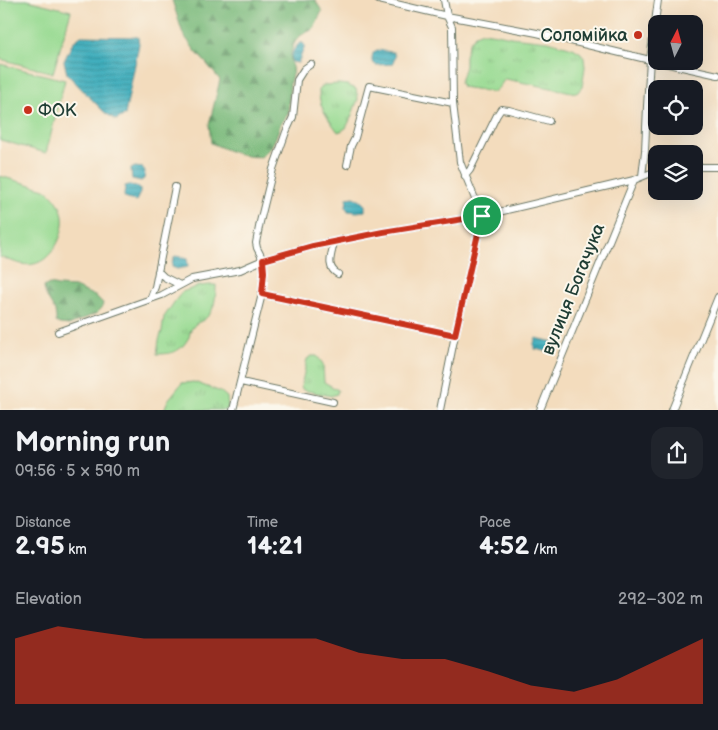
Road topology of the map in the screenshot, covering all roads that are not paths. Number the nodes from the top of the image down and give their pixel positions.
1 (379, 0) edge
2 (444, 0) edge
3 (658, 0) edge
4 (656, 15) edge
5 (447, 16) junction
6 (648, 60) edge
7 (311, 64) dead end
8 (649, 70) edge
9 (695, 70) edge
10 (718, 75) edge
11 (453, 103) junction
12 (549, 120) dead end
13 (347, 165) dead end
14 (703, 166) edge
15 (718, 167) edge
16 (648, 174) edge
17 (465, 176) junction
18 (642, 176) junction
19 (634, 180) junction
20 (175, 187) dead end
21 (482, 216) junction
22 (334, 242) junction
23 (263, 260) junction
24 (158, 271) junction
25 (338, 274) dead end
26 (180, 285) junction
27 (262, 294) junction
28 (151, 297) junction
29 (718, 297) edge
30 (58, 332) dead end
31 (455, 335) junction
32 (241, 382) junction
33 (333, 402) dead end
34 (233, 410) edge
35 (440, 410) edge
36 (540, 410) edge
37 (672, 410) edge

1 - 5 street
2 - 5 street
3 - 4 street
5 - 6 street
5 - 11 street
7 - 23 street
8 - 18 street
9 - 10 street
11 - 13 street
11 - 17 street
12 - 17 street
14 - 15 street
16 - 18 street
17 - 21 street
18 - 19 street
19 - 21 street
19 - 36 street, вулиця Богачука
20 - 24 street
21 - 22 street
21 - 31 street
22 - 23 street
22 - 25 street
23 - 26 street
23 - 27 street
24 - 26 street
24 - 28 street
26 - 28 street
27 - 31 street
27 - 32 street
28 - 30 street
29 - 37 street
31 - 35 street
32 - 33 street
32 - 34 street

